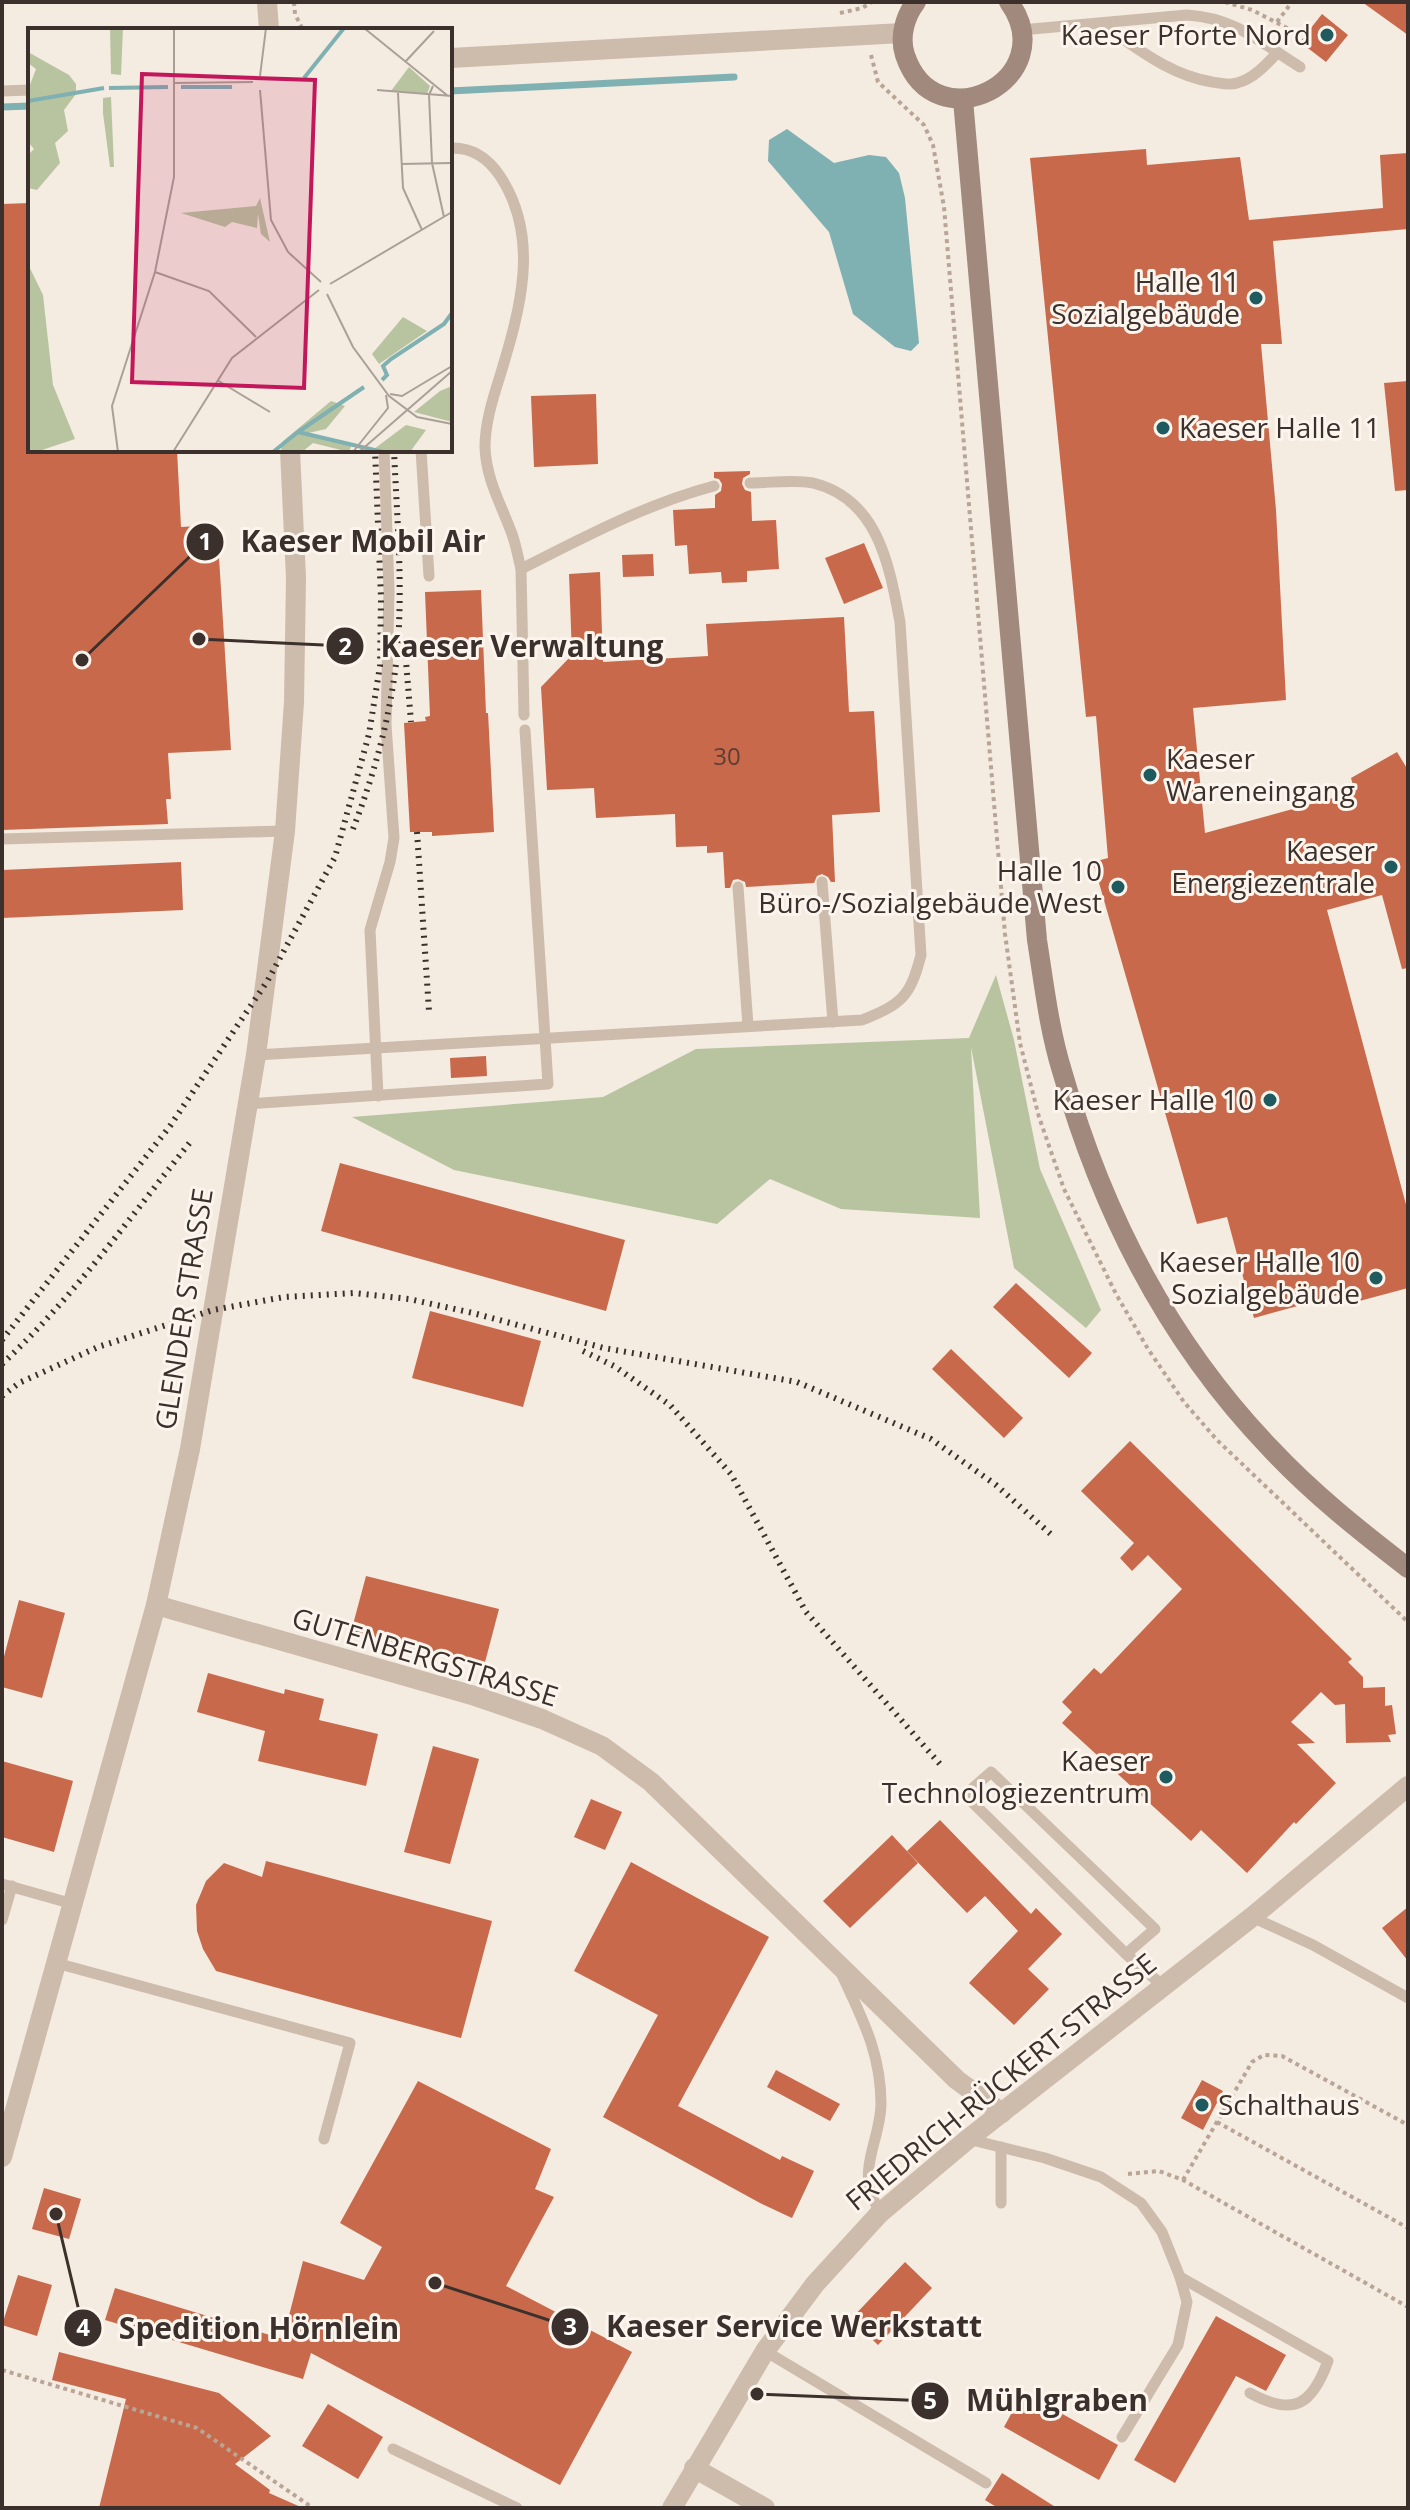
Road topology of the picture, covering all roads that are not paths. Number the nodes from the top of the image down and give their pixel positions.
1 (267, 2) edge
2 (916, 2) edge
3 (1009, 2) edge
4 (1100, 24) junction
5 (269, 28) edge
6 (1021, 30) junction
7 (902, 33) junction
8 (1277, 53) junction
9 (452, 58) edge
10 (1300, 67) dead end
11 (28, 90) edge
12 (2, 91) edge
13 (963, 100) junction
14 (452, 148) edge
15 (290, 452) edge
16 (384, 452) edge
17 (421, 452) edge
18 (750, 483) dead end
19 (714, 486) dead end
20 (521, 569) junction
21 (429, 576) dead end
22 (524, 715) dead end
23 (525, 730) dead end
24 (285, 831) junction
25 (2, 839) edge
26 (822, 882) dead end
27 (738, 887) dead end
28 (833, 1022) junction
29 (748, 1026) junction
30 (546, 1038) junction
31 (376, 1048) junction
32 (256, 1055) junction
33 (378, 1096) junction
34 (246, 1104) junction
35 (1408, 1568) edge
36 (156, 1605) junction
37 (1405, 1793) edge
38 (7, 1885) edge
39 (73, 1904) junction
40 (1252, 1917) junction
41 (2, 1920) edge
42 (1126, 1954) junction
43 (835, 1960) junction
44 (56, 1963) junction
45 (1162, 1985) junction
46 (1408, 1998) edge
47 (1002, 2113) junction
48 (324, 2139) dead end
49 (968, 2139) junction
50 (1001, 2147) junction
51 (2, 2157) edge
52 (1001, 2203) dead end
53 (880, 2213) junction
54 (1180, 2277) junction
55 (765, 2351) junction
56 (1250, 2393) dead end
57 (1122, 2437) dead end
58 (393, 2449) dead end
59 (694, 2468) junction
60 (986, 2483) dead end
61 (517, 2508) edge
62 (672, 2508) edge
63 (765, 2508) edge

1 - 5 street
2 - 7 main road
3 - 6 main road
4 - 6 lane
4 - 8 lane
4 - 8 lane
6 - 13 main road
7 - 9 street
7 - 13 main road
8 - 10 lane
11 - 12 lane
13 - 35 main road
14 - 20 lane
15 - 24 street, GLENDER STRASSE
16 - 31 lane
17 - 21 lane
18 - 28 lane
19 - 20 lane
20 - 22 lane
23 - 30 lane
24 - 25 lane
24 - 32 street, GLENDER STRASSE
26 - 28 lane
27 - 29 lane
28 - 29 lane
29 - 30 lane
30 - 31 lane
30 - 33 lane
31 - 32 lane
31 - 33 lane
32 - 34 street, GLENDER STRASSE
33 - 34 lane
34 - 36 street, GLENDER STRASSE
36 - 39 street, GLENDER STRASSE
36 - 43 street, GUTENBERGSTRASSE
37 - 40 street, FRIEDRICH-RÜCKERT-STRASSE
38 - 39 lane
38 - 41 lane
39 - 44 street, GLENDER STRASSE
40 - 45 street, FRIEDRICH-RÜCKERT-STRASSE
40 - 46 lane
42 - 42 lane
42 - 45 lane
43 - 47 street, GUTENBERGSTRASSE
43 - 53 lane, GUTENBERGSTRASSE
44 - 48 lane
44 - 51 street, GLENDER STRASSE
45 - 47 street, FRIEDRICH-RÜCKERT-STRASSE
47 - 49 street, FRIEDRICH-RÜCKERT-STRASSE
49 - 50 lane
49 - 53 street, FRIEDRICH-RÜCKERT-STRASSE
50 - 52 lane
50 - 54 lane
53 - 55 street, FRIEDRICH-RÜCKERT-STRASSE
54 - 56 lane
54 - 57 lane
55 - 59 street, FRIEDRICH-RÜCKERT-STRASSE
55 - 60 lane
58 - 61 lane
59 - 62 street, FRIEDRICH-RÜCKERT-STRASSE
59 - 63 street

